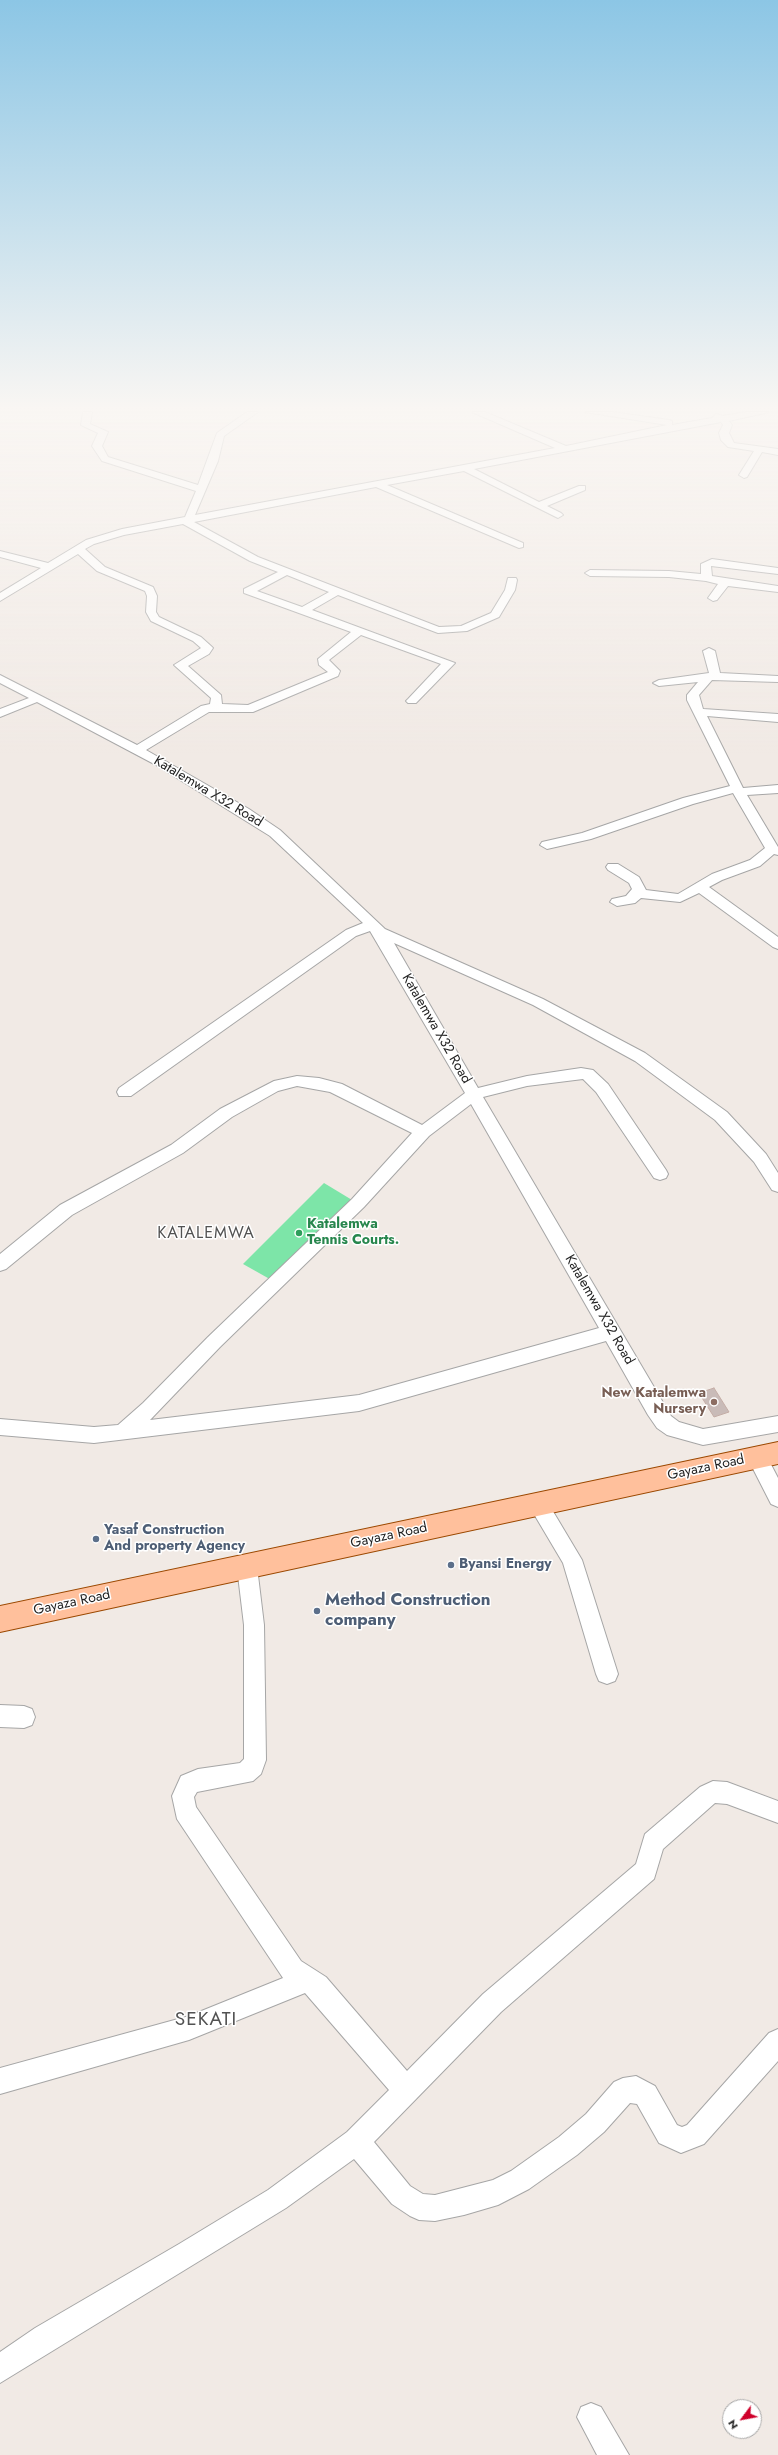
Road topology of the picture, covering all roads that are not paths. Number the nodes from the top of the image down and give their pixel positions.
1 (153, 527) edge
2 (198, 527) edge
3 (476, 527) edge
4 (519, 545) dead end
5 (79, 549) junction
6 (0, 554) edge
7 (12, 557) junction
8 (0, 561) edge
9 (50, 567) junction
10 (286, 572) junction
11 (778, 572) edge
12 (590, 573) dead end
13 (707, 578) junction
14 (512, 580) dead end
15 (725, 583) junction
16 (778, 589) edge
17 (338, 591) junction
18 (0, 598) edge
19 (713, 598) dead end
20 (304, 611) junction
21 (359, 631) junction
22 (709, 651) dead end
23 (712, 677) junction
24 (0, 678) edge
25 (778, 679) edge
26 (659, 683) dead end
27 (38, 698) junction
28 (412, 701) dead end
29 (216, 707) junction
30 (699, 712) junction
31 (0, 713) edge
32 (778, 718) edge
33 (137, 750) junction
34 (778, 788) edge
35 (738, 790) junction
36 (547, 845) dead end
37 (775, 850) edge
38 (613, 867) dead end
39 (700, 887) junction
40 (638, 894) junction
41 (616, 902) dead end
42 (376, 928) junction
43 (778, 944) edge
44 (125, 1092) dead end
45 (474, 1094) junction
46 (423, 1132) junction
47 (660, 1174) dead end
48 (778, 1186) edge
49 (0, 1264) edge
50 (612, 1332) junction
51 (778, 1424) edge
52 (0, 1427) edge
53 (122, 1433) junction
54 (768, 1455) edge
55 (778, 1498) edge
56 (538, 1504) junction
57 (247, 1567) junction
58 (0, 1619) edge
59 (607, 1674) dead end
60 (0, 1716) edge
61 (24, 1717) dead end
62 (778, 1812) edge
63 (307, 1980) junction
64 (778, 2042) edge
65 (0, 2081) edge
66 (406, 2090) junction
67 (356, 2141) junction
68 (0, 2369) edge
69 (591, 2417) dead end
70 (614, 2455) edge

1 - 5 street
2 - 10 street
3 - 4 street
5 - 9 street
5 - 29 street
6 - 7 street
7 - 8 street
7 - 9 street
9 - 18 street
10 - 17 street
10 - 20 street
11 - 13 street
12 - 13 street
13 - 15 street
14 - 17 street
15 - 16 street
15 - 19 street
17 - 20 street
20 - 21 street
21 - 28 street
21 - 29 street
22 - 23 street
23 - 25 street
23 - 26 street
23 - 30 street
24 - 27 street, Katalemwa X32 Road
27 - 31 street
27 - 33 street, Katalemwa X32 Road
29 - 33 street
30 - 32 street
30 - 35 street
33 - 42 street, Katalemwa X32 Road
34 - 35 street
35 - 36 street
35 - 37 street
37 - 39 street
38 - 40 street
39 - 40 street
39 - 43 street
40 - 41 street
42 - 44 street
42 - 45 street, Katalemwa X32 Road
42 - 48 street
45 - 46 street
45 - 47 street
45 - 50 street, Katalemwa X32 Road
46 - 49 street
46 - 53 street
50 - 51 street, Katalemwa X32 Road
50 - 53 street
52 - 53 street
54 - 55 street
54 - 56 main road, Gayaza Road
56 - 57 main road, Gayaza Road
56 - 59 street
57 - 58 main road, Gayaza Road
57 - 63 street
60 - 61 street
62 - 66 street
63 - 65 street
63 - 66 street
64 - 67 street
66 - 67 street
67 - 68 street
69 - 70 street

